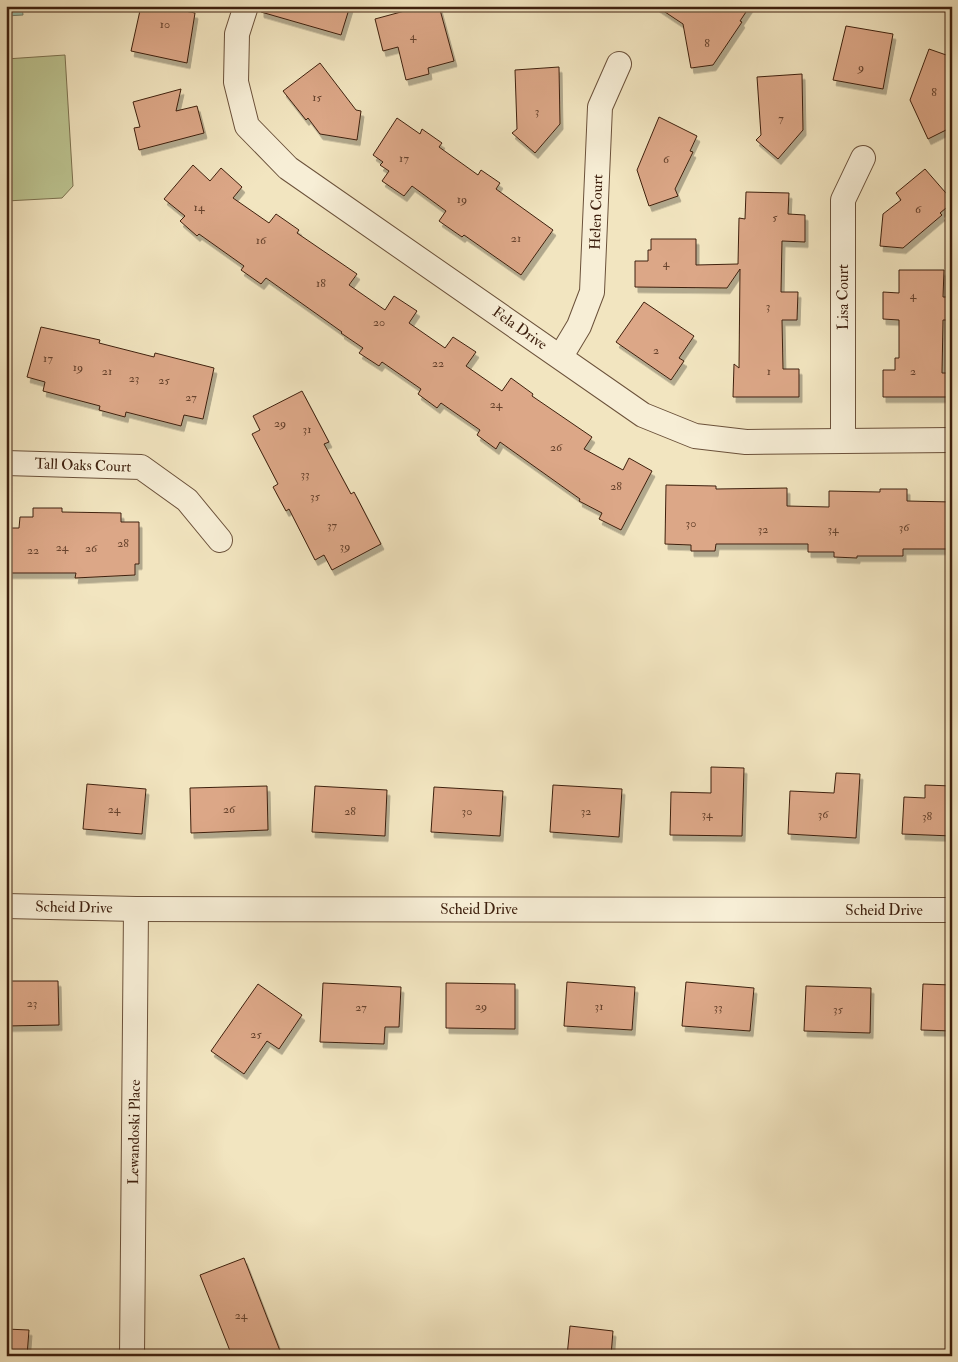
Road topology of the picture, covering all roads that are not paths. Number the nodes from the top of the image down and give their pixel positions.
1 (246, 6) edge
2 (619, 64) dead end
3 (863, 158) dead end
4 (560, 356) junction
5 (842, 440) junction
6 (952, 440) edge
7 (6, 463) edge
8 (220, 540) dead end
9 (6, 906) edge
10 (136, 909) junction
11 (952, 910) edge
12 (132, 1356) edge

1 - 4 street, Fela Drive
2 - 4 street, Helen Court
3 - 5 street, Lisa Court
4 - 5 street, Fela Drive
5 - 6 street, Fela Drive
7 - 8 street, Tall Oaks Court
9 - 10 street, Scheid Drive
10 - 11 street, Scheid Drive
10 - 12 street, Lewandoski Place

